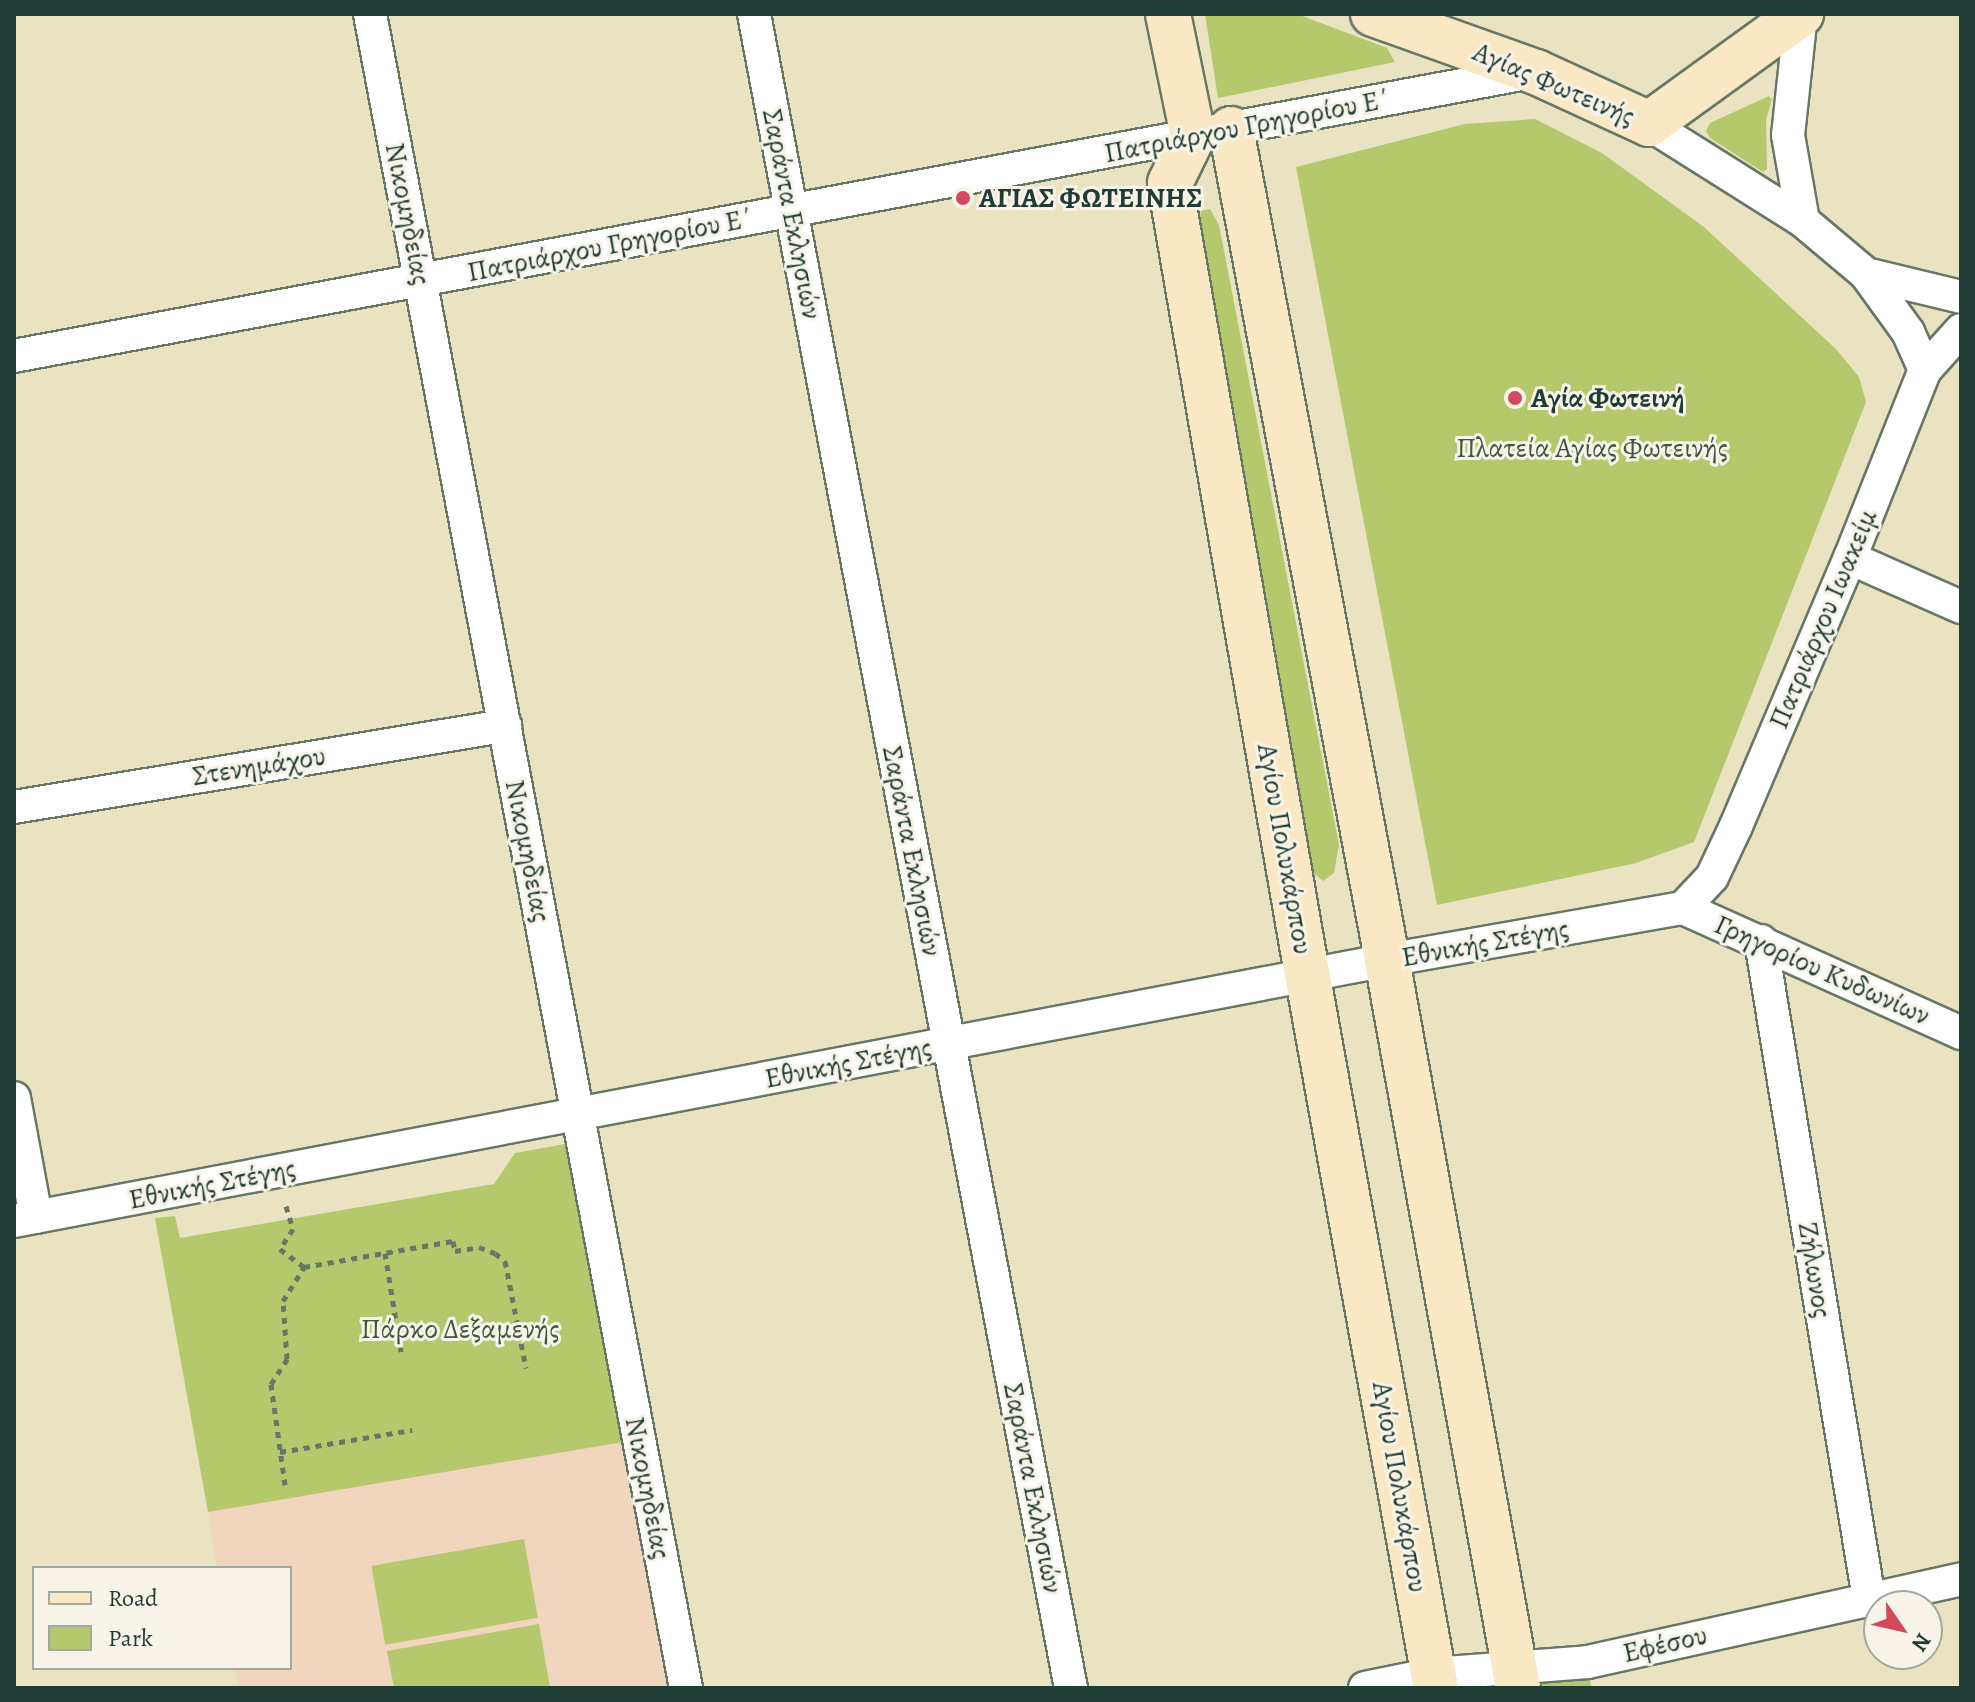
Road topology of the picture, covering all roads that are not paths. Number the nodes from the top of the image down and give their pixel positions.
1 (370, 14) edge
2 (754, 14) edge
3 (1168, 14) edge
4 (1373, 14) edge
5 (1801, 14) edge
6 (1536, 72) junction
7 (1649, 124) junction
8 (1212, 132) junction
9 (791, 211) junction
10 (1803, 221) junction
11 (1866, 274) junction
12 (421, 280) junction
13 (1961, 297) edge
14 (1961, 330) edge
15 (14, 356) edge
16 (1925, 370) junction
17 (1850, 558) junction
18 (1961, 607) edge
19 (505, 726) junction
20 (14, 807) edge
21 (1683, 908) junction
22 (1761, 941) junction
23 (1387, 960) junction
24 (1307, 976) junction
25 (1961, 1033) edge
26 (949, 1044) junction
27 (14, 1098) edge
28 (578, 1114) junction
29 (25, 1219) edge
30 (1961, 1579) edge
31 (1868, 1590) edge
32 (1910, 1590) edge
33 (1863, 1601) edge
34 (1589, 1675) edge
35 (1516, 1678) edge
36 (1434, 1681) edge
37 (686, 1688) edge
38 (1071, 1688) edge
39 (1365, 1688) edge

1 - 12 street, Νικομηδείας
2 - 9 street, Σαράντα Εκλησιών
3 - 8 street
4 - 6 street, Αγίας Φωτεινής
5 - 7 street, Αγίας Φωτεινής
5 - 10 street
6 - 7 street, Αγίας Φωτεινής
6 - 8 street, Πατριάρχου Γρηγορίου Ε΄
7 - 10 street
8 - 9 street, Πατριάρχου Γρηγορίου Ε΄
8 - 23 street
8 - 24 street, Αγίου Πολυκάρπου
9 - 12 street, Πατριάρχου Γρηγορίου Ε΄
9 - 26 street, Σαράντα Εκλησιών
10 - 11 street
11 - 13 street
11 - 16 street
12 - 15 street, Πατριάρχου Γρηγορίου Ε΄
12 - 19 street, Νικομηδείας
14 - 16 street, Πατριάρχου Ιωακείμ
16 - 17 street, Πατριάρχου Ιωακείμ
17 - 18 street
17 - 21 street, Πατριάρχου Ιωακείμ
19 - 20 street, Στενημάχου
19 - 28 street, Νικομηδείας
21 - 22 street, Γρηγορίου Κυδωνίων
21 - 23 street, Εθνικής Στέγης
22 - 25 street, Γρηγορίου Κυδωνίων
22 - 31 street, Ζήλωνος
23 - 24 street, Εθνικής Στέγης
23 - 35 street
24 - 26 street, Εθνικής Στέγης
24 - 36 street, Αγίου Πολυκάρπου
26 - 28 street, Εθνικής Στέγης
26 - 38 street, Σαράντα Εκλησιών
27 - 29 street
28 - 29 street, Εθνικής Στέγης
28 - 37 street, Νικομηδείας
30 - 32 street, Εφέσου
33 - 34 street, Εφέσου
34 - 35 street, Εφέσου
35 - 36 street, Εφέσου
36 - 39 street, Εφέσου

